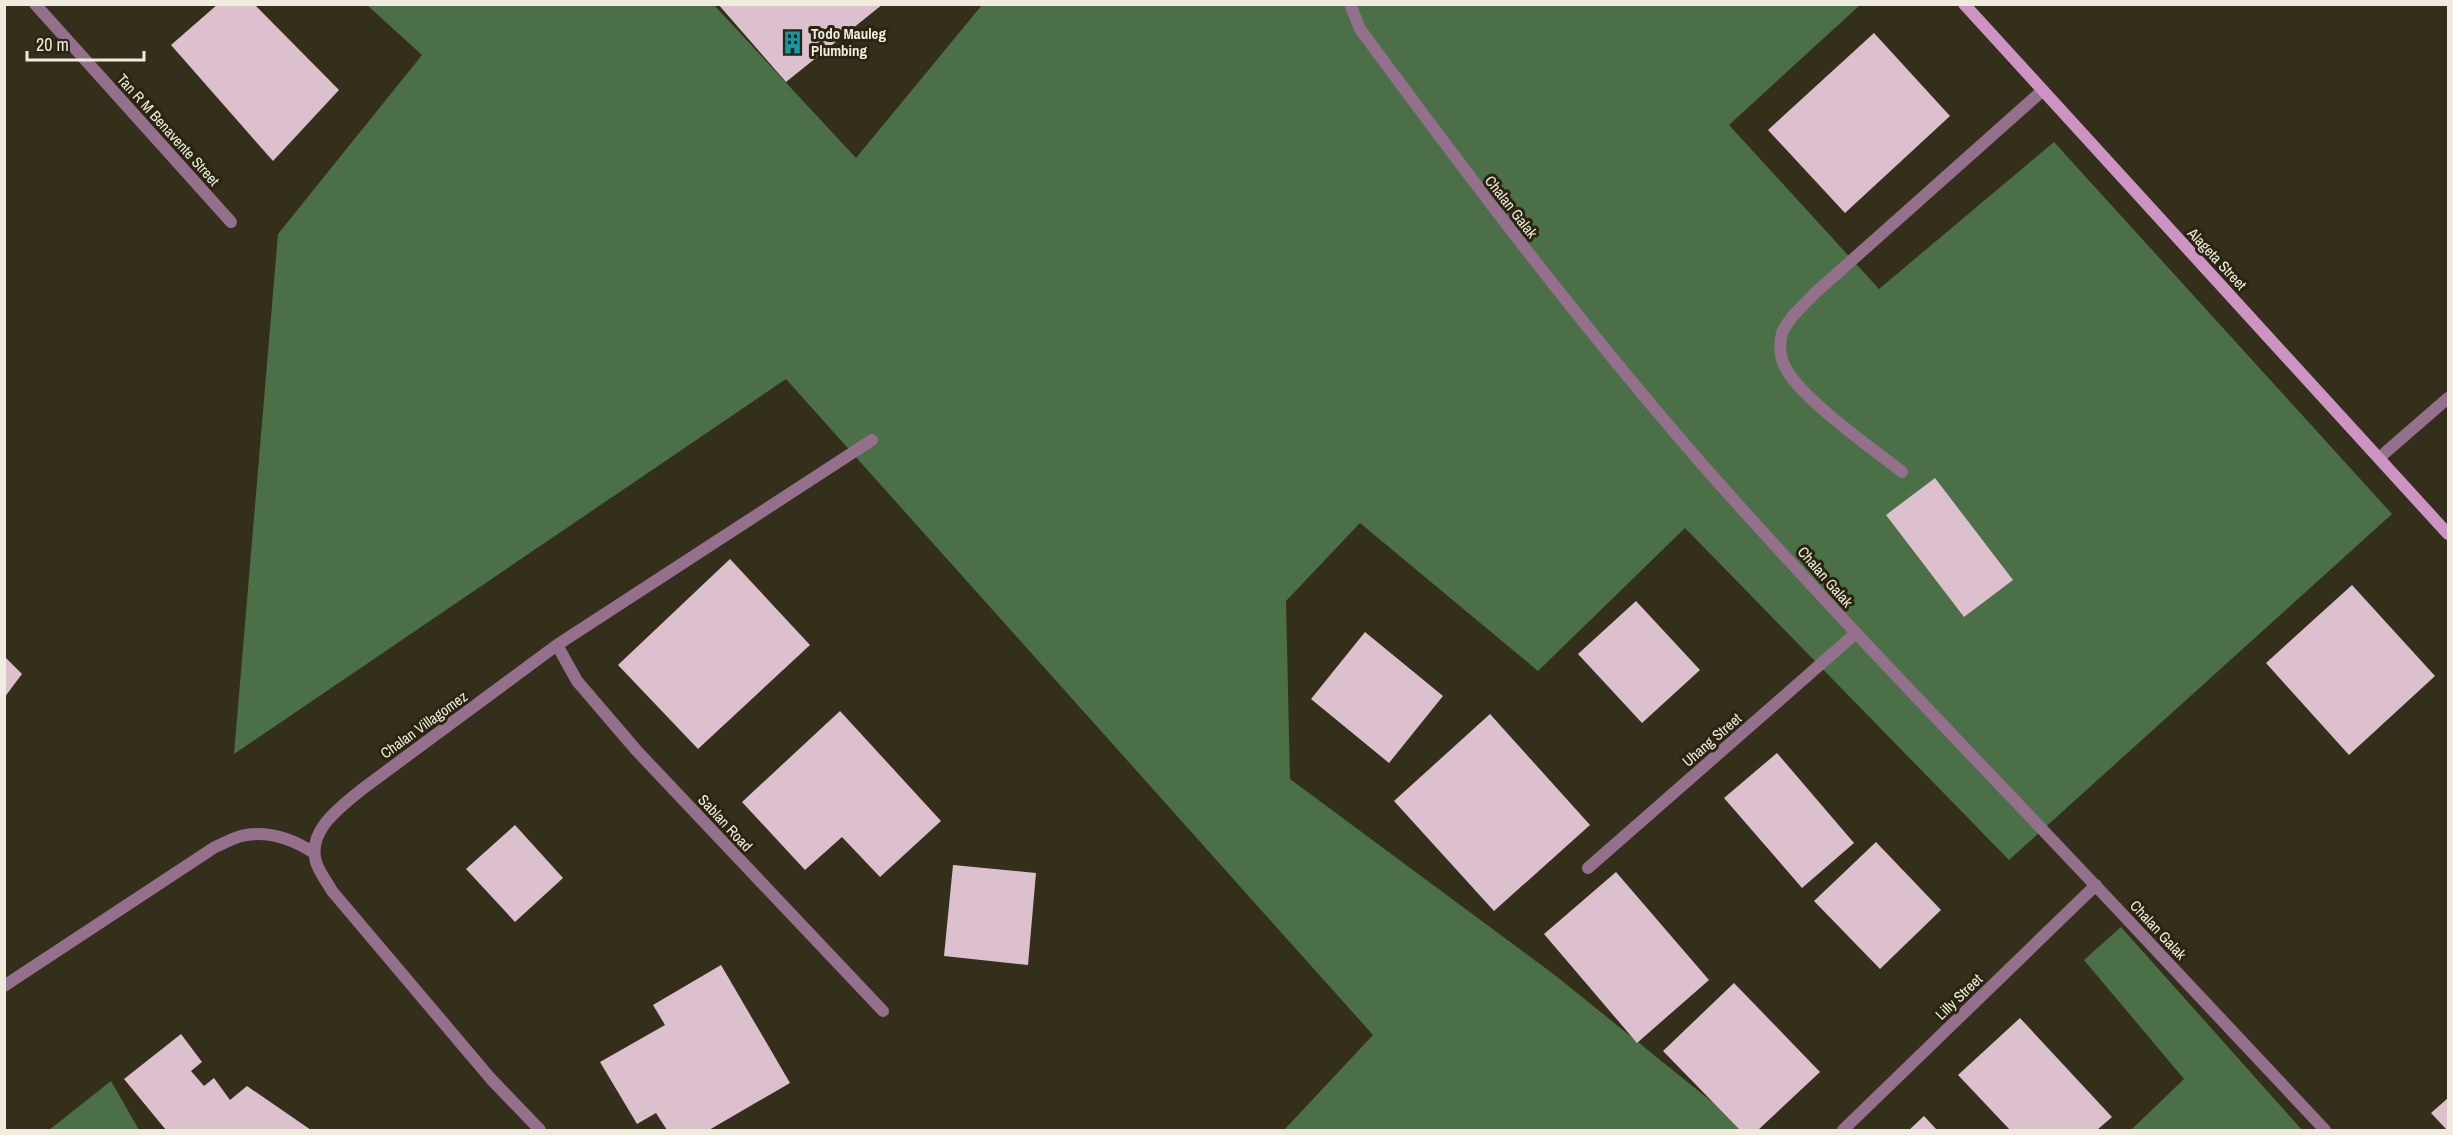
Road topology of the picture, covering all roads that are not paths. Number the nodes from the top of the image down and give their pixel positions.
1 (35, 4) edge
2 (1350, 4) edge
3 (1964, 4) edge
4 (2042, 91) junction
5 (231, 222) dead end
6 (2448, 398) edge
7 (872, 440) dead end
8 (2379, 458) junction
9 (1902, 472) dead end
10 (2448, 534) edge
11 (1856, 634) junction
12 (558, 645) junction
13 (314, 853) junction
14 (1588, 868) dead end
15 (2096, 885) junction
16 (4, 986) edge
17 (883, 1011) dead end
18 (540, 1131) edge
19 (1844, 1131) edge
20 (2325, 1131) edge

1 - 5 street, Tan R M Benavente Street
2 - 11 street, Chalan Galak
3 - 4 main road, Alageta Street
4 - 8 main road, Alageta Street
4 - 9 street
6 - 8 street
7 - 12 street, Chalan Villagomez
8 - 10 main road, Alageta Street
11 - 14 street, Uhang Street
11 - 15 street, Chalan Galak
12 - 13 street, Chalan Villagomez
12 - 17 street, Sablan Road
13 - 16 street
13 - 18 street
15 - 19 street, Lilly Street
15 - 20 street, Chalan Galak

